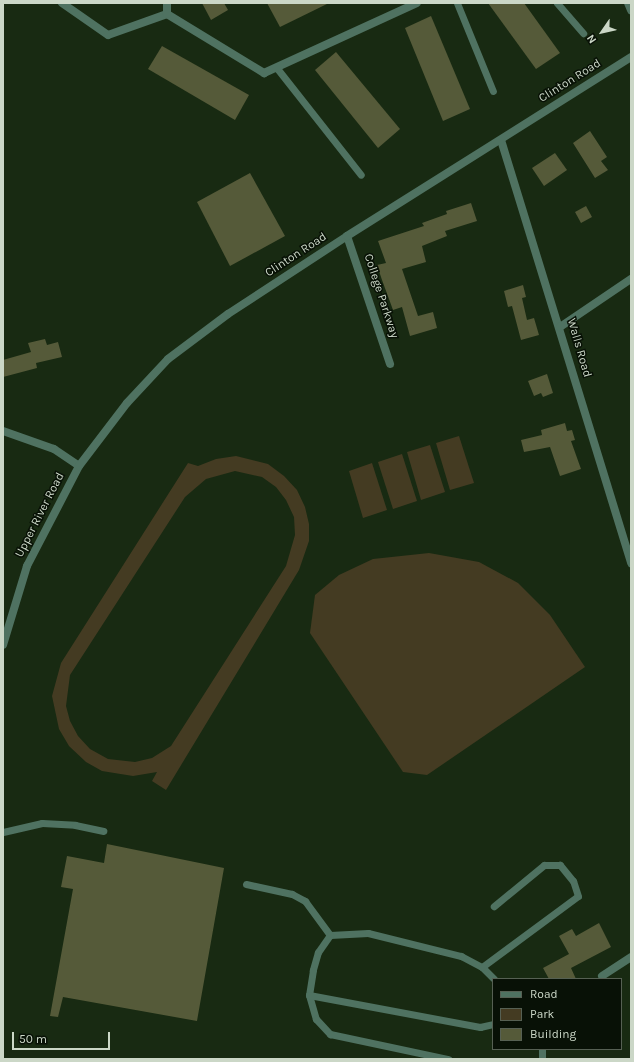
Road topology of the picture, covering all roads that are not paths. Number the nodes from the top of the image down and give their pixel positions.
1 (62, 3) edge
2 (167, 3) edge
3 (416, 3) edge
4 (457, 3) edge
5 (557, 3) edge
6 (628, 3) edge
7 (631, 10) edge
8 (167, 14) junction
9 (582, 32) dead end
10 (631, 57) edge
11 (276, 67) junction
12 (493, 91) dead end
13 (501, 140) junction
14 (361, 175) dead end
15 (347, 236) junction
16 (631, 279) edge
17 (560, 327) junction
18 (390, 364) dead end
19 (3, 431) edge
20 (79, 466) junction
21 (631, 564) edge
22 (3, 645) edge
23 (103, 831) dead end
24 (3, 832) edge
25 (246, 884) dead end
26 (494, 906) dead end
27 (330, 935) junction
28 (631, 957) edge
29 (482, 967) junction
30 (602, 976) dead end
31 (493, 978) edge
32 (309, 994) junction
33 (492, 1024) edge
34 (448, 1059) edge

1 - 8 street
2 - 8 street
3 - 11 street
4 - 12 lane
5 - 9 lane
6 - 7 street
8 - 11 street
10 - 13 street, Clinton Road
11 - 14 lane
13 - 15 street, Clinton Road
13 - 17 street, Walls Road
15 - 18 street, College Parkway
15 - 20 street, Clinton Road
16 - 17 street
17 - 21 street, Walls Road
19 - 20 street
20 - 22 street, Upper River Road
23 - 24 lane
25 - 27 lane
26 - 29 lane
27 - 29 lane
27 - 32 lane
28 - 30 street
29 - 31 lane
32 - 33 lane
32 - 34 lane

